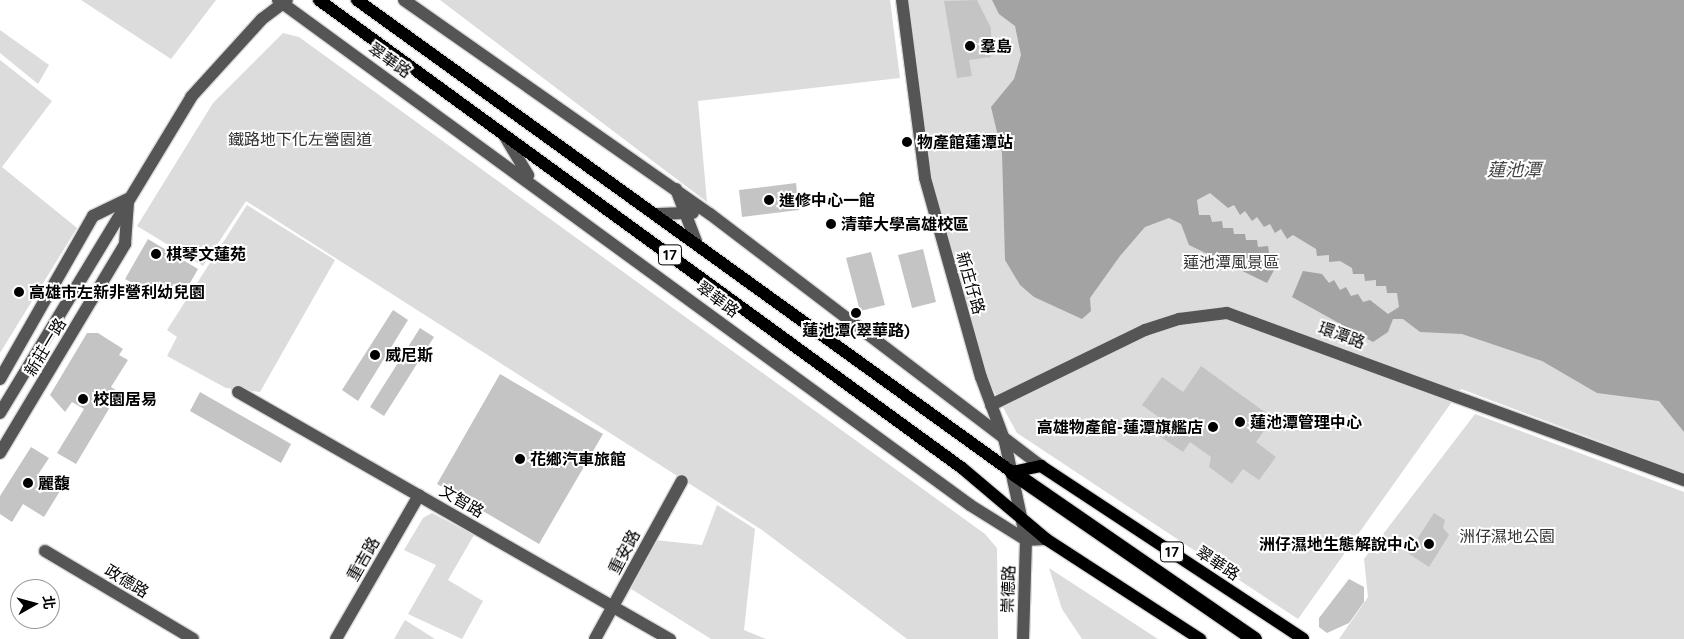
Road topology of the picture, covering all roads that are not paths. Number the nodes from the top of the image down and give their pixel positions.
1 (319, 0) edge
2 (357, 0) edge
3 (404, 0) edge
4 (902, 0) edge
5 (283, 1) edge
6 (504, 134) junction
7 (495, 154) junction
8 (518, 158) junction
9 (542, 162) junction
10 (532, 182) junction
11 (676, 189) junction
12 (128, 199) junction
13 (687, 213) junction
14 (657, 214) junction
15 (710, 214) junction
16 (696, 241) junction
17 (0, 379) edge
18 (238, 392) dead end
19 (991, 405) junction
20 (0, 413) edge
21 (1005, 442) junction
22 (0, 453) edge
23 (1041, 466) junction
24 (1012, 472) junction
25 (1684, 480) edge
26 (682, 481) dead end
27 (419, 495) junction
28 (1019, 513) junction
29 (1046, 539) junction
30 (1026, 540) junction
31 (45, 551) dead end
32 (614, 606) junction
33 (188, 638) edge
34 (336, 639) edge
35 (595, 639) edge
36 (670, 639) edge
37 (1023, 639) edge
38 (1200, 639) edge
39 (1254, 639) edge
40 (1303, 639) edge

1 - 6 main road, 翠華路 / 17
2 - 14 main road, 翠華路 / 17
3 - 11 street, 翠華路
4 - 19 street, 新庄仔路
5 - 7 street, 翠華路
5 - 12 street, 新莊一路
6 - 8 street
6 - 9 main road, 翠華路 / 17
7 - 8 street
7 - 10 street, 翠華路
8 - 9 street
8 - 10 street
9 - 28 main road, 翠華路 / 17
10 - 30 street, 翠華路
11 - 13 street
11 - 15 street, 翠華路
12 - 17 street, 新莊一路
12 - 20 street, 新莊一路
12 - 22 street, 新莊一路
13 - 14 street
13 - 15 street
13 - 16 street
14 - 16 main road, 翠華路 / 17
15 - 21 street, 翠華路
16 - 24 main road, 翠華路 / 17
18 - 27 street, 文智路
19 - 21 street, 新庄仔路
19 - 25 street, 環潭路
21 - 23 street, 翠華路
21 - 24 street, 新庄仔路
23 - 24 main road
23 - 40 main road, 翠華路 / 17
24 - 28 street, 新庄仔路
24 - 39 highway
26 - 32 street, 重安路
27 - 32 street, 文智路
27 - 34 street, 重吉路
28 - 29 main road, 翠華路 / 17
28 - 30 street, 新庄仔路
29 - 30 street
29 - 38 main road, 翠華路 / 17
30 - 37 street, 崇德路
31 - 33 street, 政德路
32 - 35 street, 重安路
32 - 36 street, 文智路

